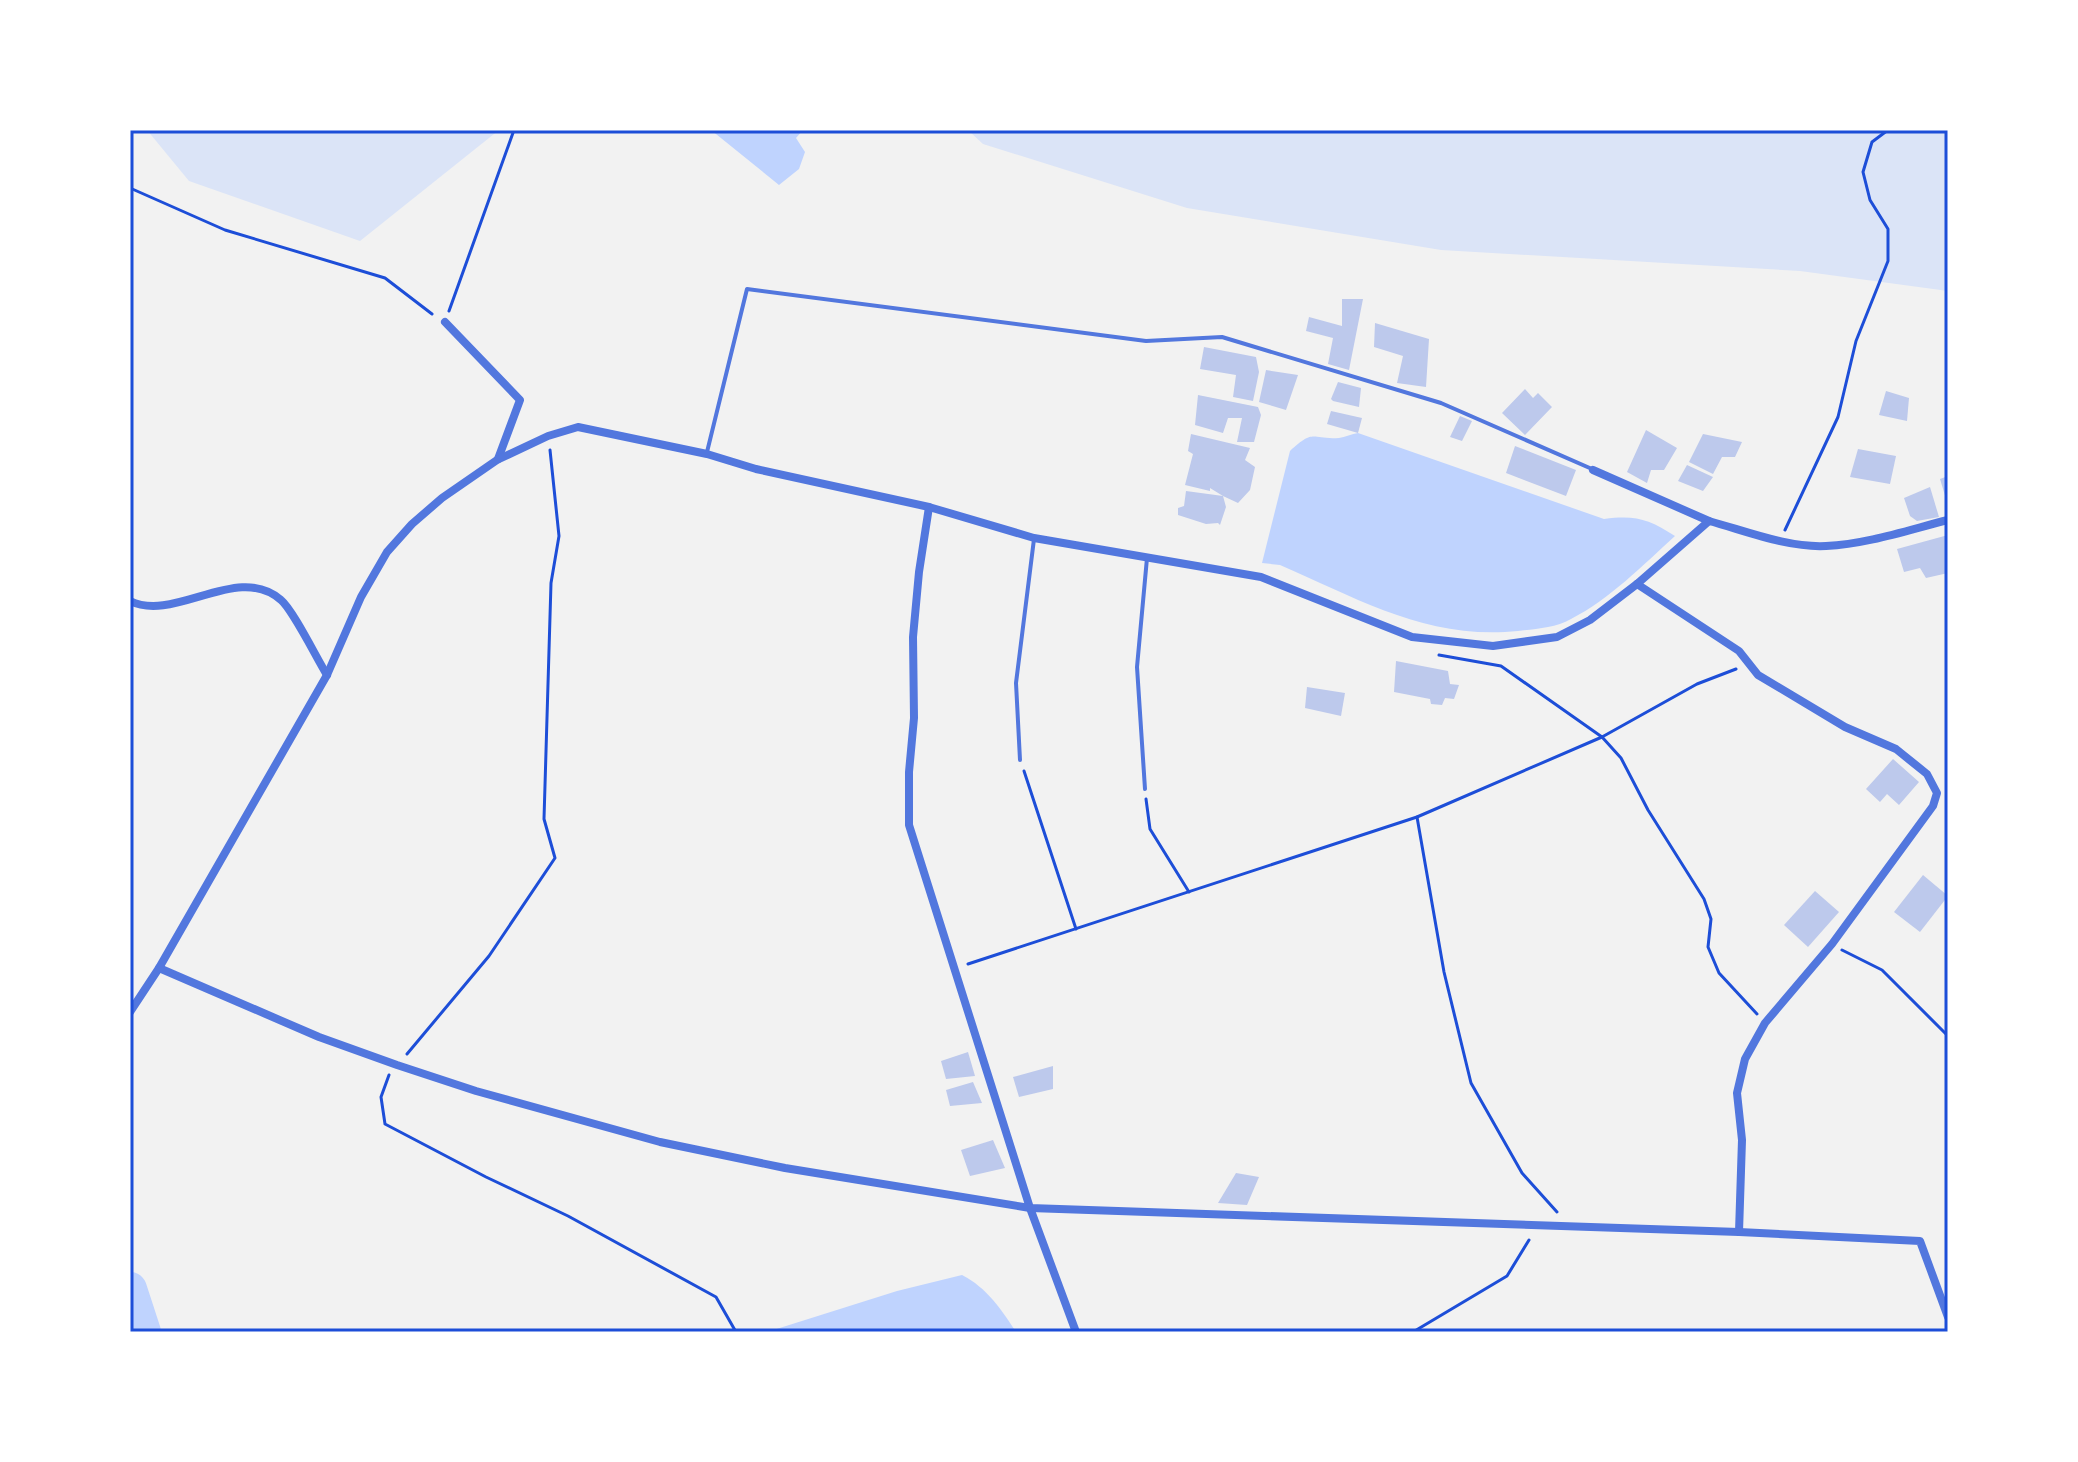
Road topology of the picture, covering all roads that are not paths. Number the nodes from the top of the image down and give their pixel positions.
1 (445, 322) road end
2 (707, 454) junction
3 (497, 460) junction
4 (1593, 470) joint
5 (929, 507) junction
6 (1948, 520) edge
7 (1709, 521) junction
8 (1034, 538) junction
9 (1147, 558) junction
10 (1637, 584) junction
11 (130, 601) edge
12 (327, 675) junction
13 (1020, 760) road end
14 (1145, 789) road end
15 (159, 968) junction
16 (130, 1012) edge
17 (1030, 1208) junction
18 (1739, 1232) junction
19 (1948, 1317) edge
20 (1076, 1332) edge

1 - 3 street
2 - 3 street
2 - 4 lane
2 - 5 street
3 - 12 street
4 - 7 street
5 - 8 street
5 - 17 street
6 - 7 street
7 - 10 street
8 - 9 street
8 - 13 lane
9 - 10 street
9 - 14 lane
10 - 18 street
11 - 12 street
12 - 15 street
15 - 16 street
15 - 17 street
17 - 18 street
17 - 20 street
18 - 19 street

